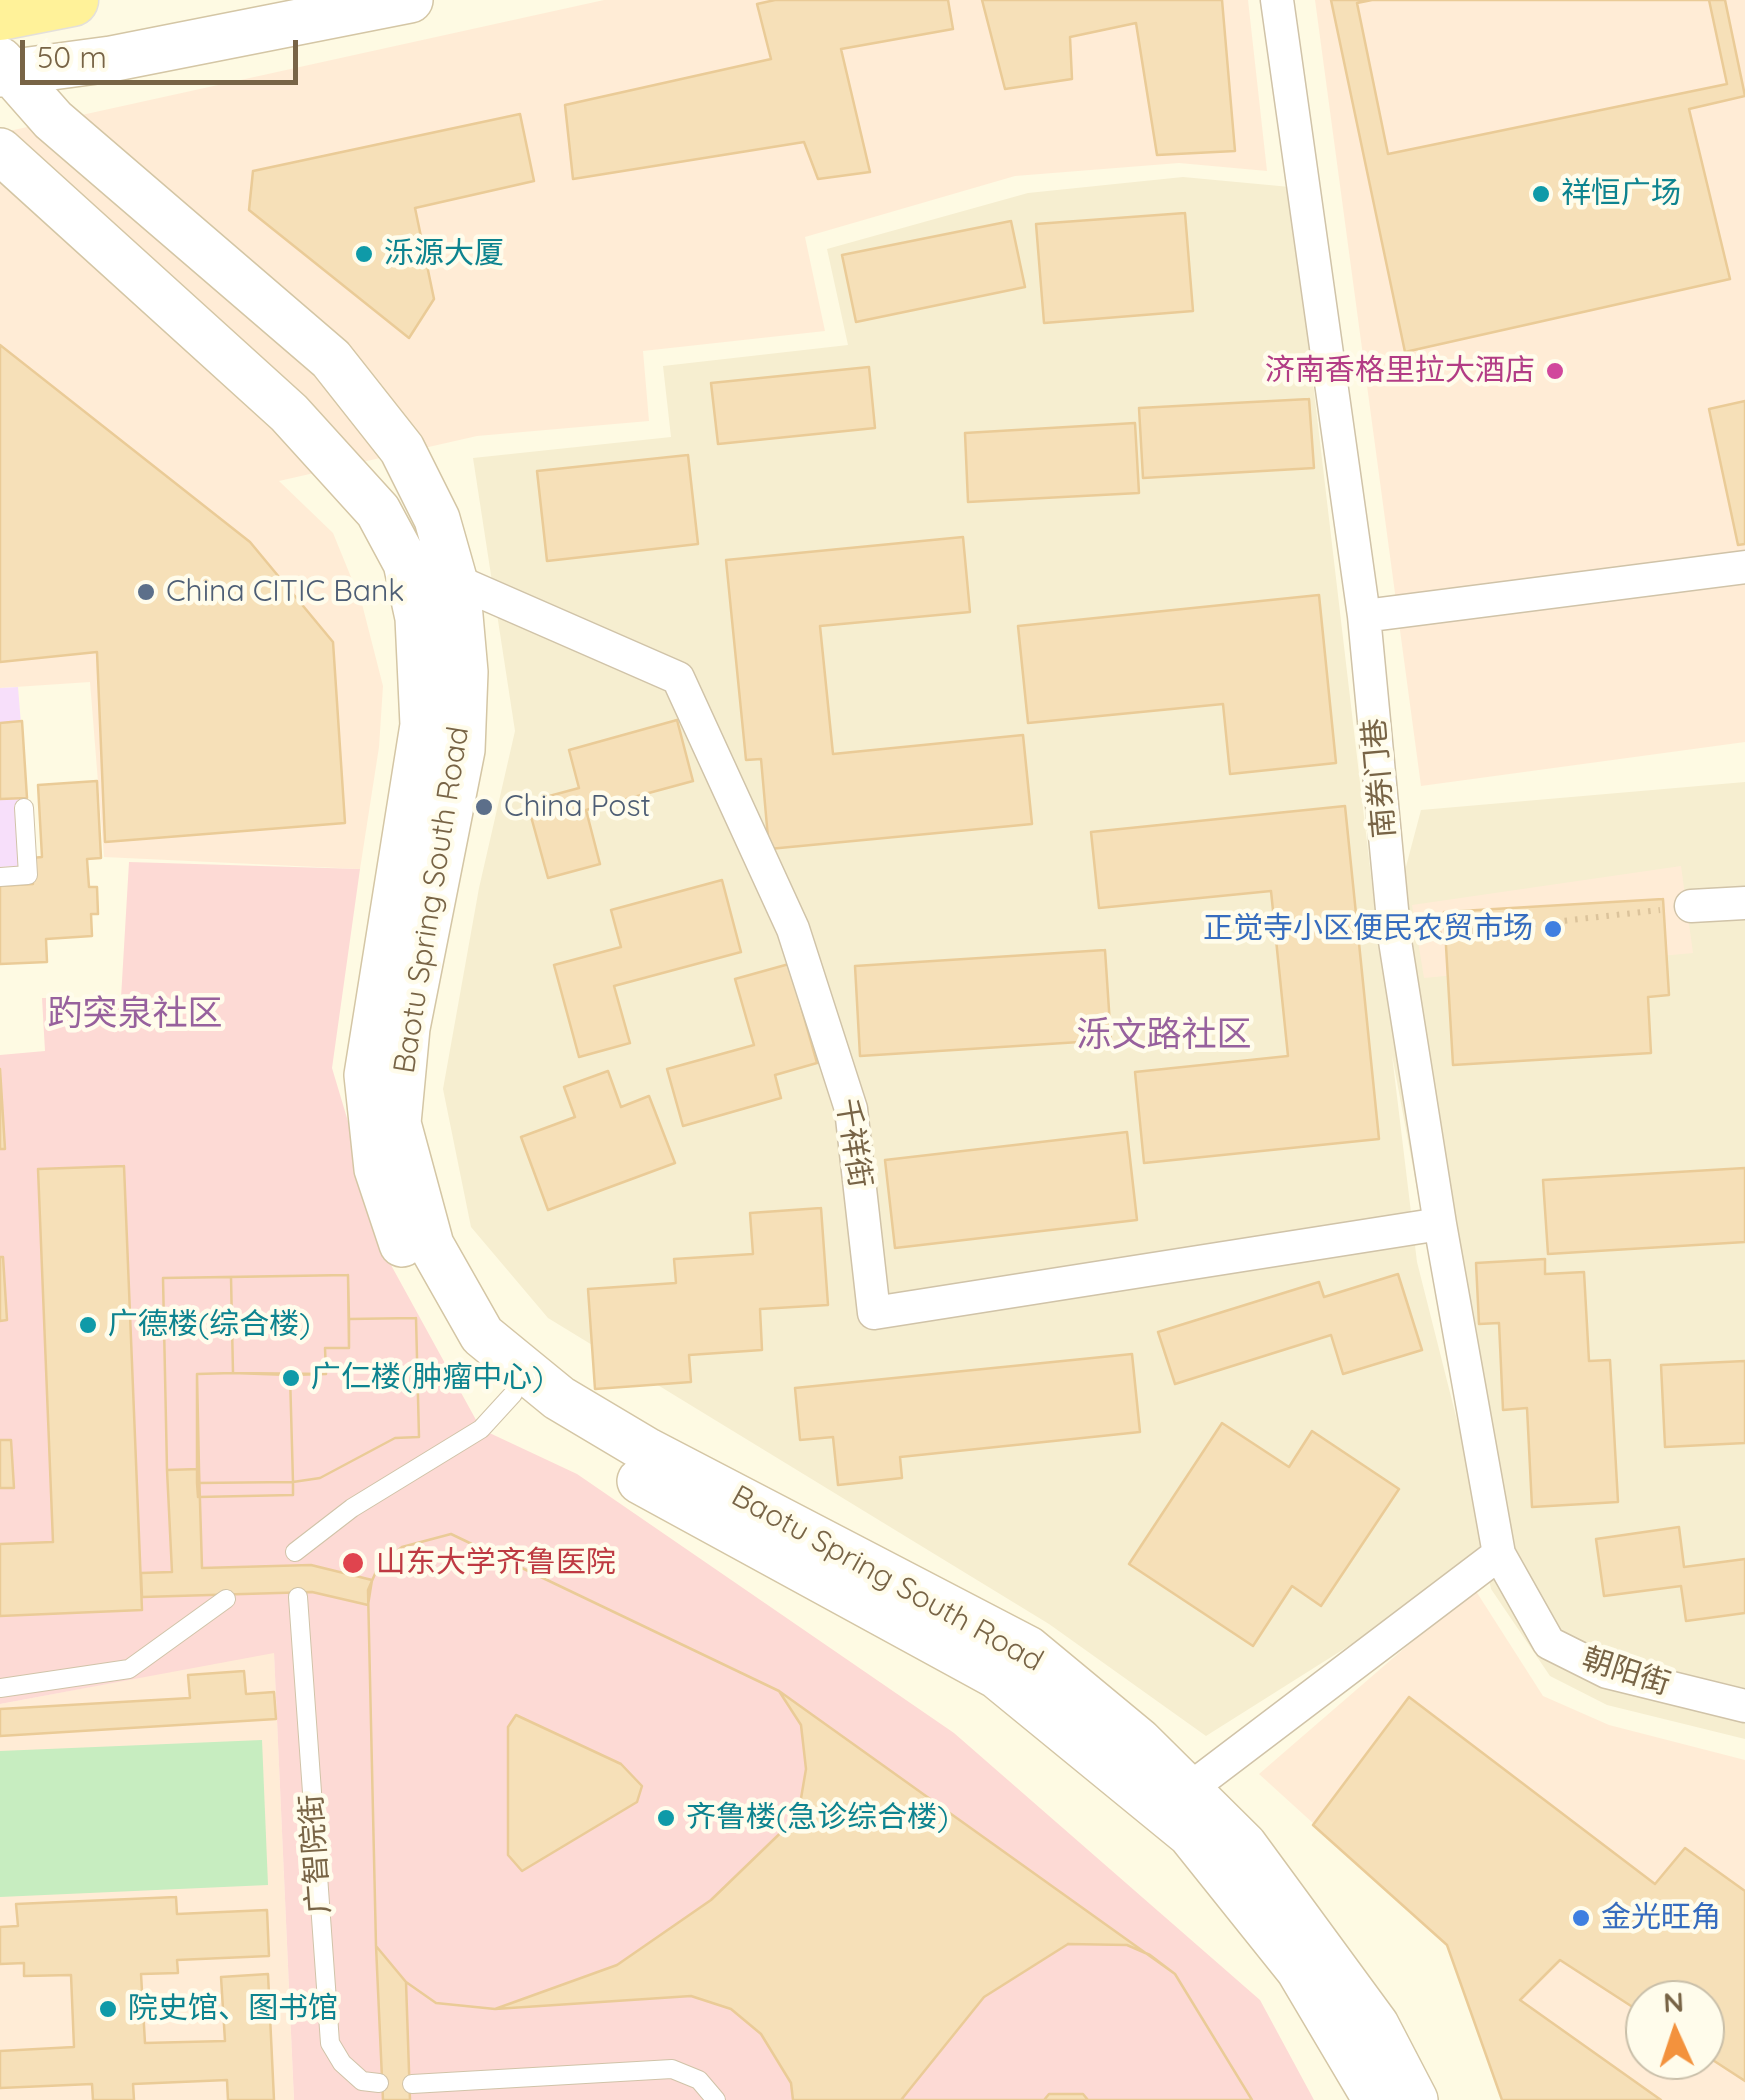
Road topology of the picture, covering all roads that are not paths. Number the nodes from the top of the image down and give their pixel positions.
1 (72, 0) edge
2 (410, 0) edge
3 (1276, 0) edge
4 (0, 14) edge
5 (3, 68) edge
6 (0, 151) edge
7 (1745, 567) edge
8 (454, 580) junction
9 (1364, 616) junction
10 (24, 808) dead end
11 (0, 877) edge
12 (1745, 902) edge
13 (1691, 906) road end
14 (1440, 1224) junction
15 (512, 1394) junction
16 (295, 1552) dead end
17 (1499, 1554) junction
18 (298, 1597) dead end
19 (226, 1598) dead end
20 (0, 1688) edge
21 (1745, 1706) edge
22 (1188, 1790) junction
23 (1317, 1999) junction
24 (379, 2083) dead end
25 (412, 2084) dead end
26 (716, 2100) edge
27 (1360, 2100) edge
28 (1376, 2100) edge
29 (1416, 2100) edge

1 - 4 main road
2 - 5 main road
3 - 9 street, 南券门巷
5 - 8 main road, Baotu Spring South Road
6 - 15 main road, Baotu Spring South Road
7 - 9 street
8 - 14 street, 千祥街
8 - 22 main road, Baotu Spring South Road
9 - 14 street, 南券门巷
10 - 11 lane
12 - 13 street
14 - 17 street, 南券门巷
15 - 16 lane
15 - 23 main road, Baotu Spring South Road
17 - 21 street, 朝阳街
17 - 22 street
18 - 24 lane, 广智院街
19 - 20 lane
22 - 29 main road, Baotu Spring South Road
23 - 27 lane
23 - 28 main road, Baotu Spring South Road
25 - 26 lane

